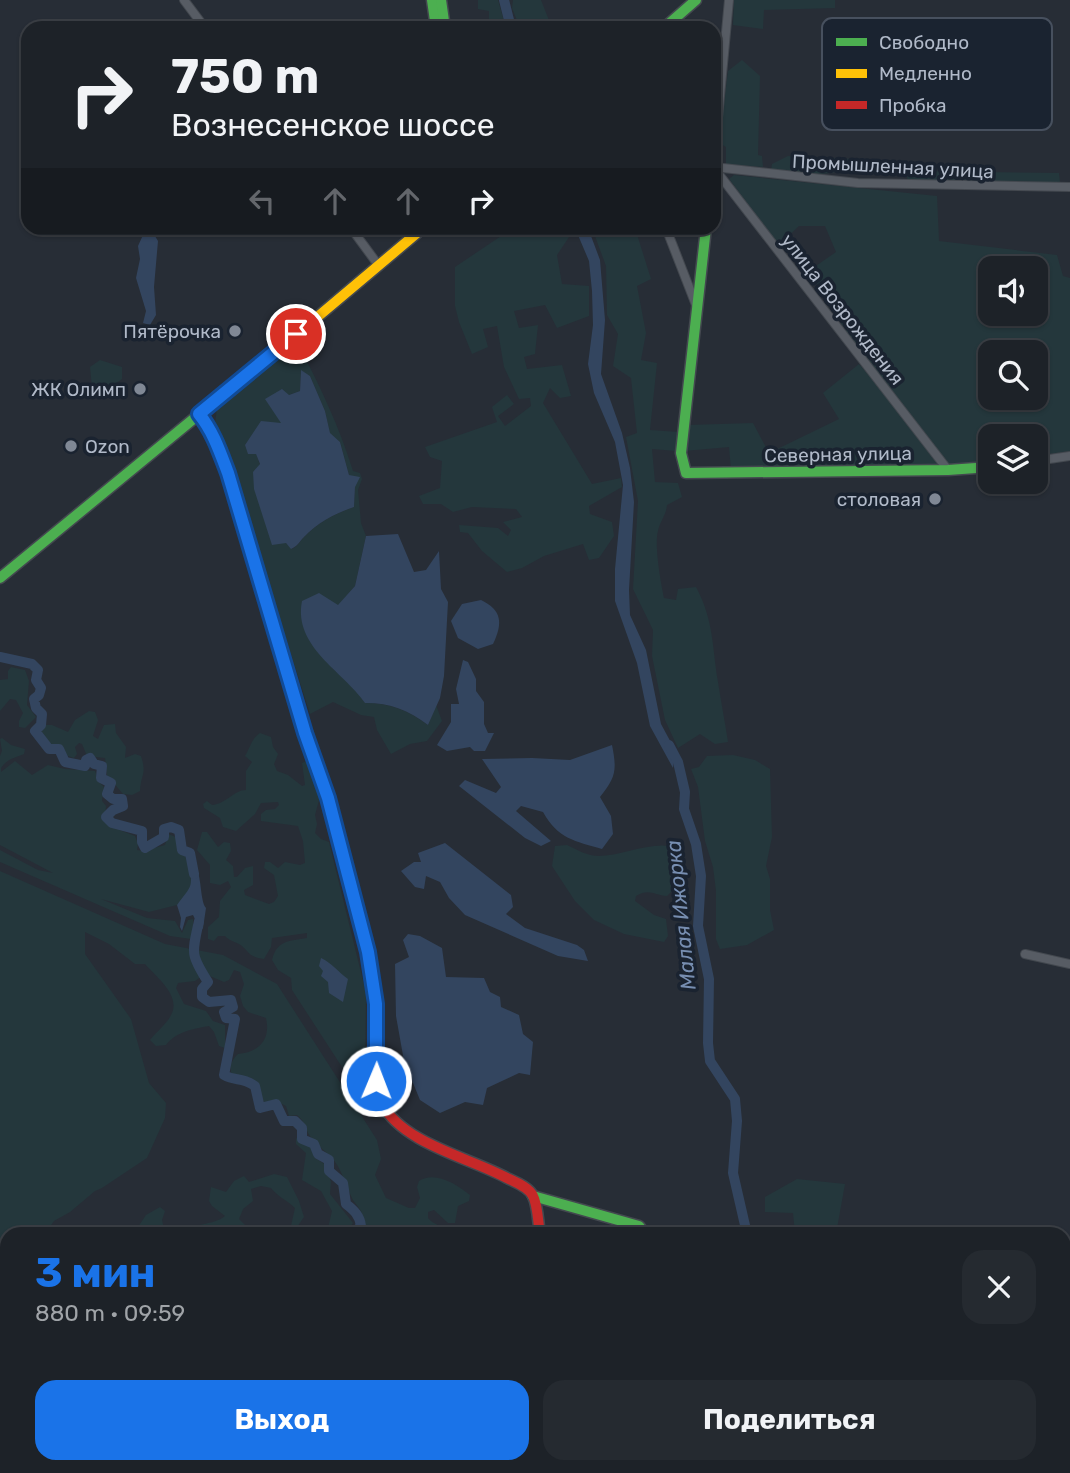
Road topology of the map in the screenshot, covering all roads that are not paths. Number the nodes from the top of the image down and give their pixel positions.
1 (184, 0) edge
2 (432, 0) edge
3 (441, 0) edge
4 (696, 0) edge
5 (729, 0) edge
6 (200, 21) edge
7 (435, 21) edge
8 (444, 21) edge
9 (672, 21) edge
10 (721, 85) edge
11 (721, 168) edge
12 (721, 176) edge
13 (1070, 187) edge
14 (356, 235) edge
15 (416, 235) edge
16 (669, 235) edge
17 (705, 235) edge
18 (379, 266) junction
19 (697, 307) junction
20 (199, 414) junction
21 (1070, 456) edge
22 (1048, 459) edge
23 (978, 468) edge
24 (948, 470) junction
25 (0, 578) edge
26 (1025, 954) dead end
27 (1070, 964) edge
28 (533, 1196) junction
29 (539, 1227) edge
30 (640, 1227) edge

1 - 6 street
2 - 7 street
3 - 8 street
4 - 9 street
5 - 10 street
11 - 13 street, Промышленная улица
12 - 24 street, улица Возрождения
14 - 18 street
15 - 18 street
16 - 19 street
17 - 19 street
18 - 20 street
19 - 24 street, Северная улица
20 - 25 street
20 - 28 street
21 - 22 street
23 - 24 street, Северная улица
26 - 27 street
28 - 29 street
28 - 30 street

